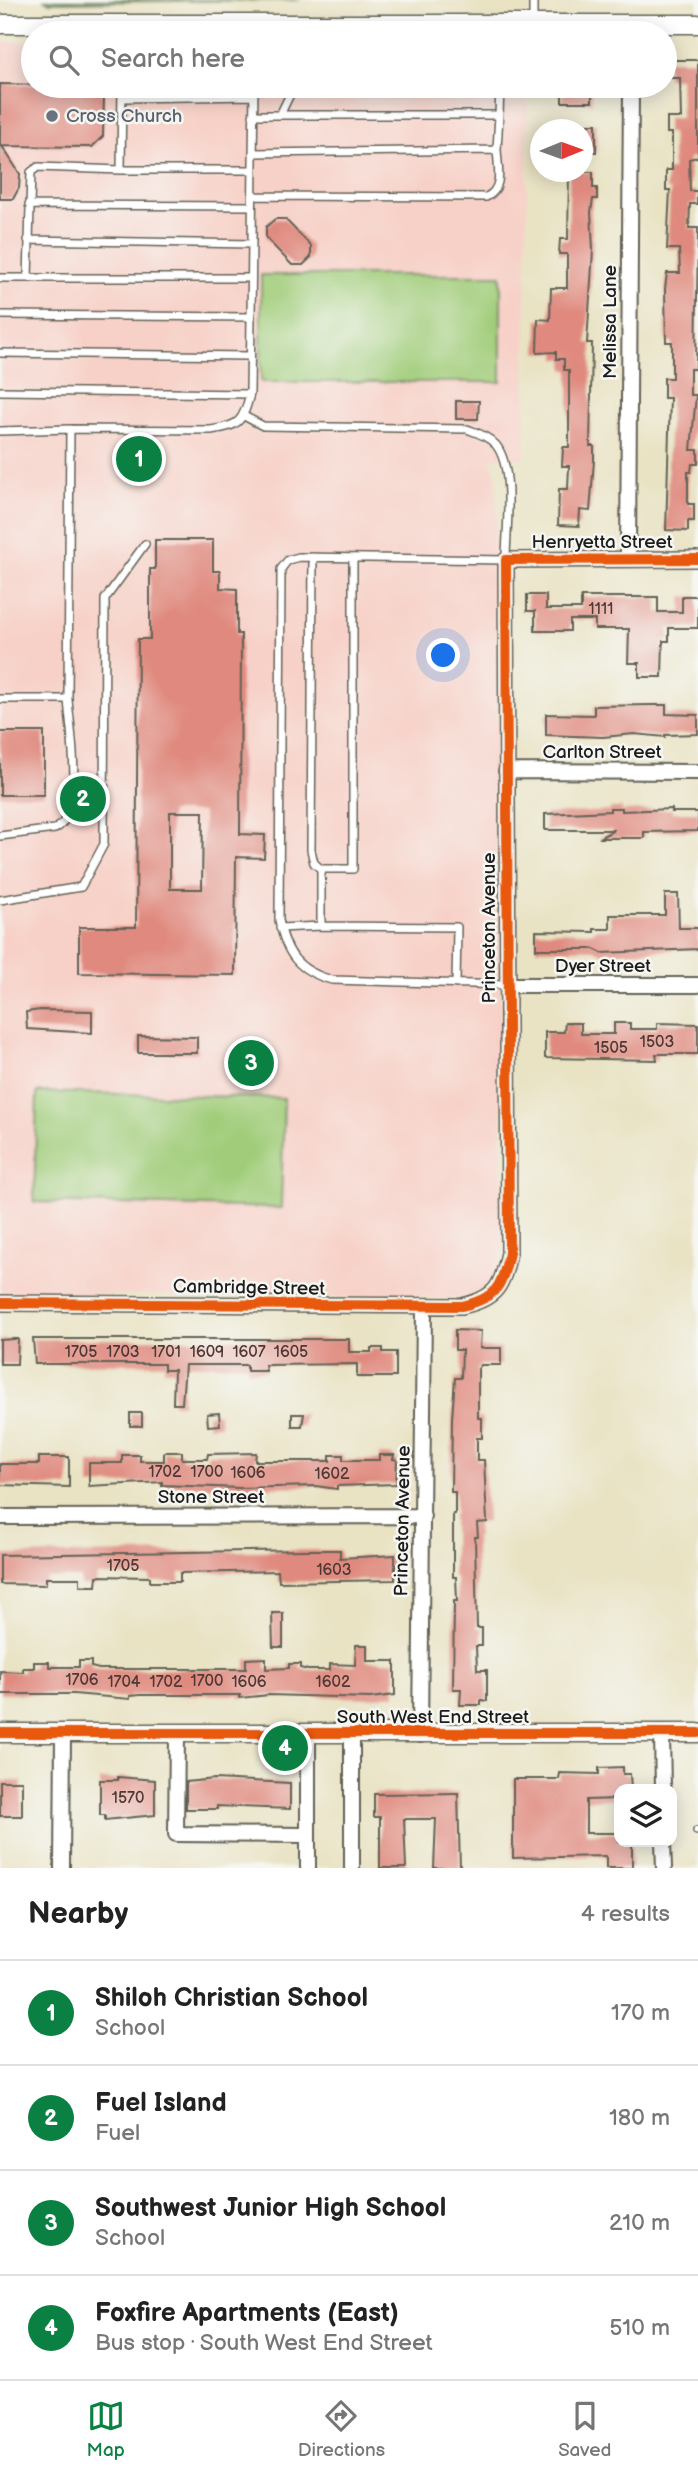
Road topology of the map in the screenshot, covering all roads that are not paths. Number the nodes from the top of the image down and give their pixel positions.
1 (533, 0) edge
2 (533, 21) edge
3 (0, 23) edge
4 (21, 24) edge
5 (698, 24) edge
6 (677, 26) edge
7 (122, 98) edge
8 (254, 98) edge
9 (288, 98) edge
10 (500, 98) edge
11 (631, 98) edge
12 (253, 115) junction
13 (280, 115) junction
14 (499, 115) junction
15 (497, 150) junction
16 (253, 153) junction
17 (121, 170) junction
18 (253, 170) junction
19 (252, 196) junction
20 (29, 205) junction
21 (252, 206) junction
22 (29, 240) junction
23 (252, 244) junction
24 (0, 278) edge
25 (28, 278) junction
26 (251, 278) junction
27 (0, 315) edge
28 (251, 317) junction
29 (0, 353) edge
30 (250, 356) junction
31 (0, 391) edge
32 (250, 394) junction
33 (244, 416) junction
34 (70, 429) junction
35 (0, 431) edge
36 (145, 544) dead end
37 (313, 557) junction
38 (353, 558) junction
39 (628, 559) junction
40 (698, 559) edge
41 (506, 560) junction
42 (0, 699) edge
43 (68, 699) junction
44 (506, 771) junction
45 (698, 772) edge
46 (0, 836) edge
47 (321, 869) junction
48 (0, 900) edge
49 (321, 926) junction
50 (280, 928) junction
51 (456, 984) junction
52 (507, 985) junction
53 (698, 985) edge
54 (494, 1294) joint
55 (0, 1303) edge
56 (424, 1307) junction
57 (423, 1516) junction
58 (0, 1517) edge
59 (0, 1733) edge
60 (63, 1733) junction
61 (177, 1734) junction
62 (308, 1734) junction
63 (662, 1734) junction
64 (698, 1734) edge
65 (352, 1735) junction
66 (420, 1735) junction
67 (663, 1784) edge
68 (308, 1835) junction
69 (663, 1847) edge
70 (62, 1868) edge
71 (308, 1868) edge
72 (352, 1868) edge
73 (664, 1868) edge

1 - 2 lane
3 - 4 street
5 - 6 street
7 - 17 lane
8 - 12 lane
9 - 13 lane
10 - 14 lane
11 - 39 street, Melissa Lane
12 - 13 lane
12 - 16 lane
13 - 14 lane
14 - 15 lane
15 - 16 lane
15 - 19 lane
16 - 18 lane
17 - 18 lane
17 - 20 lane
18 - 19 lane
19 - 21 lane
20 - 21 lane
20 - 22 lane
21 - 23 lane
22 - 23 lane
22 - 25 lane
23 - 26 lane
24 - 25 lane
25 - 26 lane
26 - 28 lane
27 - 28 lane
28 - 30 lane
29 - 30 lane
30 - 32 lane
31 - 32 lane
32 - 33 lane
33 - 34 lane
33 - 41 lane
34 - 35 lane
34 - 43 lane
36 - 48 lane
37 - 38 lane
37 - 47 lane
37 - 50 lane
38 - 41 lane
38 - 47 lane
39 - 40 street, Henryetta Street
39 - 41 street, Henryetta Street
41 - 44 street, Princeton Avenue
42 - 43 lane
43 - 46 lane
44 - 45 street, Carlton Street
44 - 52 street, Princeton Avenue
47 - 49 lane
49 - 50 lane
49 - 51 lane
50 - 51 lane
51 - 52 lane
52 - 53 street, Dyer Street
52 - 54 street, Princeton Avenue
54 - 56 street, Cambridge Street
55 - 56 street, Cambridge Street
56 - 57 street, Princeton Avenue
57 - 58 street, Stone Street
57 - 66 street, Princeton Avenue
59 - 60 street, South West End Street
60 - 61 street, South West End Street
60 - 70 street
61 - 62 street, South West End Street
61 - 68 street
62 - 65 street, South West End Street
62 - 68 street
63 - 64 street, South West End Street
63 - 66 street, South West End Street
63 - 67 street
65 - 66 street, South West End Street
65 - 72 street
68 - 71 street
69 - 73 street

